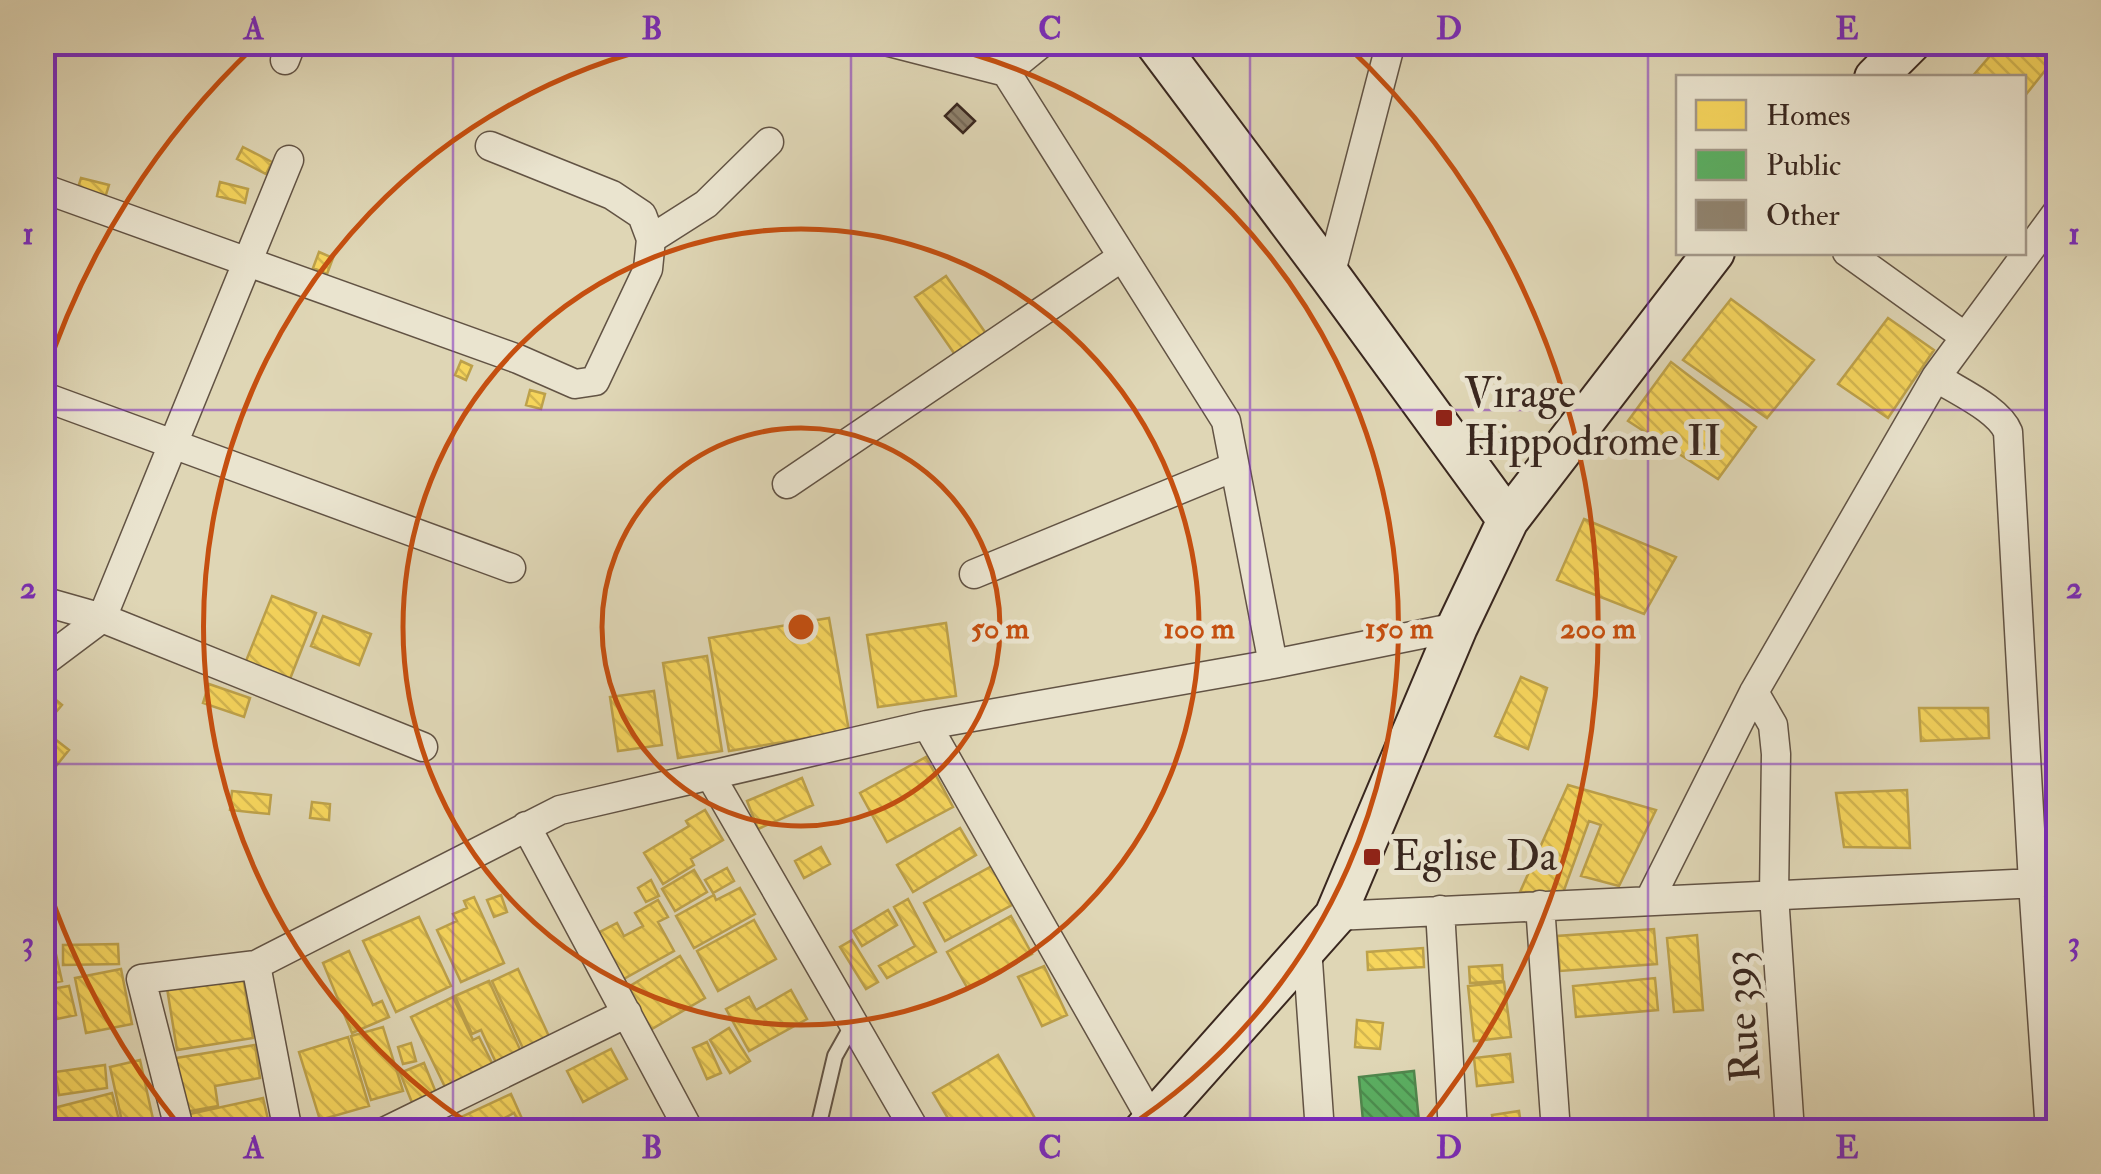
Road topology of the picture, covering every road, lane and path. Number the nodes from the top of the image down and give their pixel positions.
1 (888, 42) edge
2 (1043, 42) edge
3 (1155, 42) edge
4 (1391, 42) edge
5 (1910, 42) edge
6 (1006, 72) junction
7 (1878, 75) edge
8 (769, 142) dead end
9 (490, 146) dead end
10 (289, 160) dead end
11 (42, 188) edge
12 (2058, 210) edge
13 (651, 239) junction
14 (2026, 253) edge
15 (1712, 255) edge
16 (1851, 255) edge
17 (2024, 255) edge
18 (1122, 258) junction
19 (247, 262) junction
20 (1330, 276) junction
21 (1964, 336) junction
22 (1936, 377) junction
23 (42, 396) edge
24 (174, 443) junction
25 (1234, 467) junction
26 (787, 484) dead end
27 (1508, 520) junction
28 (511, 568) dead end
29 (974, 574) dead end
30 (42, 601) edge
31 (102, 618) junction
32 (1457, 626) junction
33 (42, 663) edge
34 (1272, 664) junction
35 (1754, 692) junction
36 (927, 725) junction
37 (423, 747) dead end
38 (710, 775) junction
39 (526, 826) junction
40 (2046, 883) edge
41 (1774, 895) junction
42 (1648, 900) junction
43 (1540, 906) junction
44 (1440, 910) junction
45 (1335, 916) junction
46 (1307, 947) junction
47 (256, 964) junction
48 (627, 1014) junction
49 (853, 1023) junction
50 (1150, 1128) edge
51 (180, 1132) edge
52 (288, 1132) edge
53 (384, 1132) edge
54 (690, 1132) edge
55 (818, 1132) edge
56 (916, 1132) edge
57 (1320, 1132) edge
58 (1453, 1132) edge
59 (1556, 1132) edge
60 (1790, 1132) edge
61 (2050, 1132) edge

1 - 6 street
2 - 6 street
3 - 20 street
4 - 20 street
5 - 7 street
6 - 18 street
8 - 13 street
9 - 13 street
10 - 19 street
11 - 19 street
12 - 14 street
13 - 19 street
15 - 27 street
16 - 21 street
17 - 21 street
18 - 25 street
18 - 26 street
19 - 24 street
20 - 27 street
21 - 22 street
22 - 35 street
22 - 40 street
23 - 24 street
24 - 28 street
24 - 31 street
25 - 29 street
25 - 34 street
27 - 32 street
30 - 31 street
31 - 33 street
31 - 37 street
32 - 34 street
32 - 45 street
34 - 36 street
35 - 41 street, Rue 393
35 - 42 street
36 - 38 street
36 - 50 street
38 - 39 street
38 - 49 street
39 - 47 street
39 - 48 street
40 - 41 street
40 - 61 street
41 - 42 street
41 - 60 street, Rue 393
42 - 43 street
43 - 44 street
43 - 59 street
44 - 45 street
44 - 58 street
45 - 46 street
46 - 50 street
46 - 57 street
47 - 51 street
47 - 52 street
48 - 53 street
48 - 54 street
49 - 55 lane
49 - 56 street

